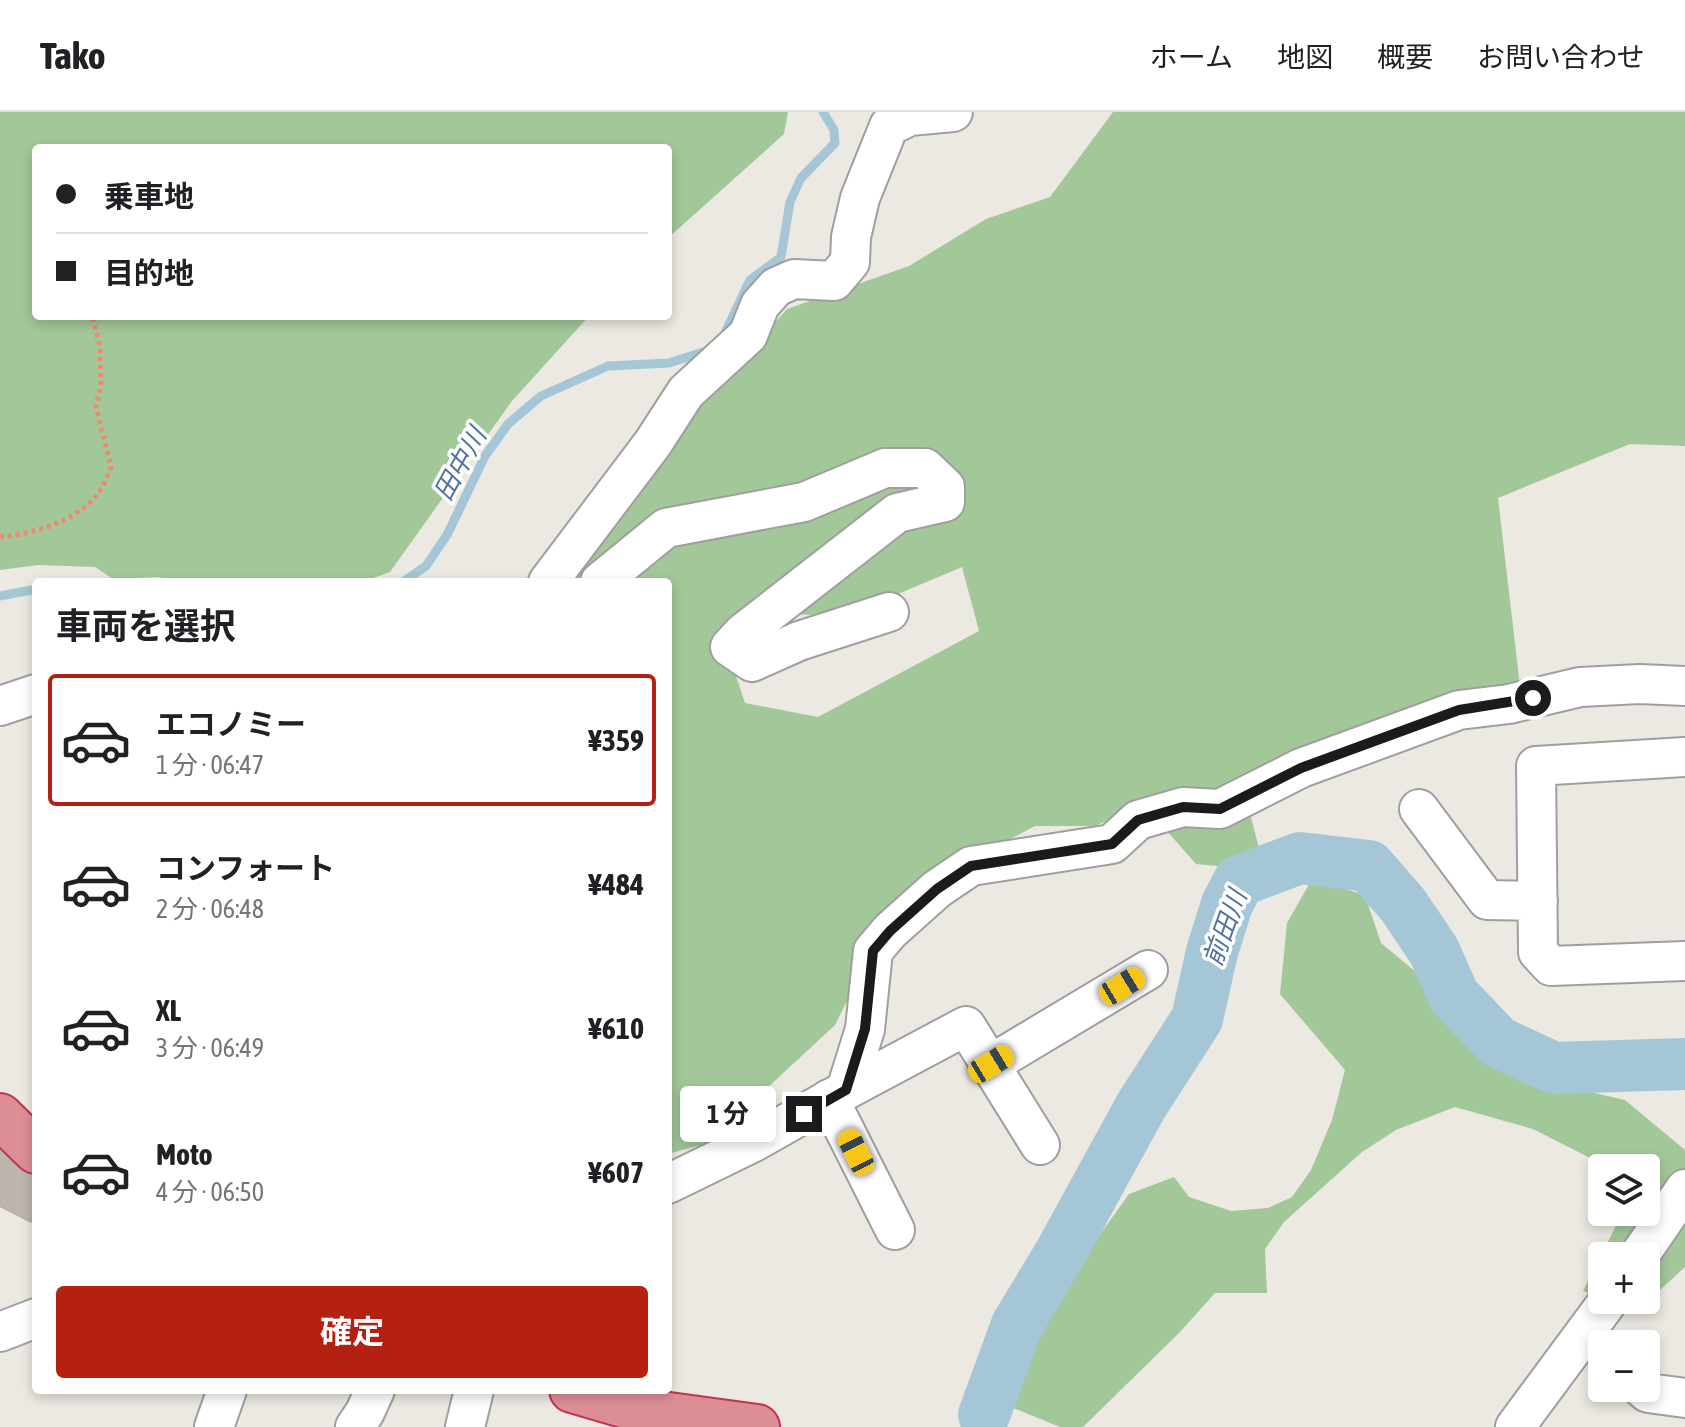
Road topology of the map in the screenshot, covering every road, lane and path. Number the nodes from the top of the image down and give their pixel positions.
1 (953, 112) edge
2 (93, 320) edge
3 (0, 537) edge
4 (551, 578) edge
5 (605, 578) edge
6 (889, 612) dead end
7 (1685, 686) edge
8 (32, 695) edge
9 (0, 706) edge
10 (1685, 757) edge
11 (1419, 809) dead end
12 (1538, 901) junction
13 (1685, 961) edge
14 (1148, 970) dead end
15 (991, 1064) junction
16 (838, 1095) junction
17 (0, 1116) edge
18 (1040, 1145) dead end
19 (32, 1147) edge
20 (672, 1182) edge
21 (1685, 1189) edge
22 (895, 1230) dead end
23 (1649, 1242) edge
24 (32, 1320) edge
25 (0, 1332) edge
26 (1588, 1352) edge
27 (226, 1394) edge
28 (373, 1394) edge
29 (473, 1394) edge
30 (586, 1394) edge
31 (1660, 1395) edge
32 (1685, 1398) edge
33 (214, 1427) edge
34 (355, 1427) edge
35 (465, 1427) edge
36 (757, 1427) edge
37 (1515, 1427) edge

1 - 4 street
2 - 3 path
5 - 6 street
7 - 16 street
8 - 9 street
10 - 12 street
11 - 12 street
12 - 13 street
14 - 15 street
15 - 16 street
15 - 18 street
16 - 20 street
16 - 22 street
17 - 19 highway
21 - 23 street
24 - 25 street
26 - 37 street
27 - 33 street
28 - 34 street
29 - 35 street
30 - 36 highway
31 - 32 street

